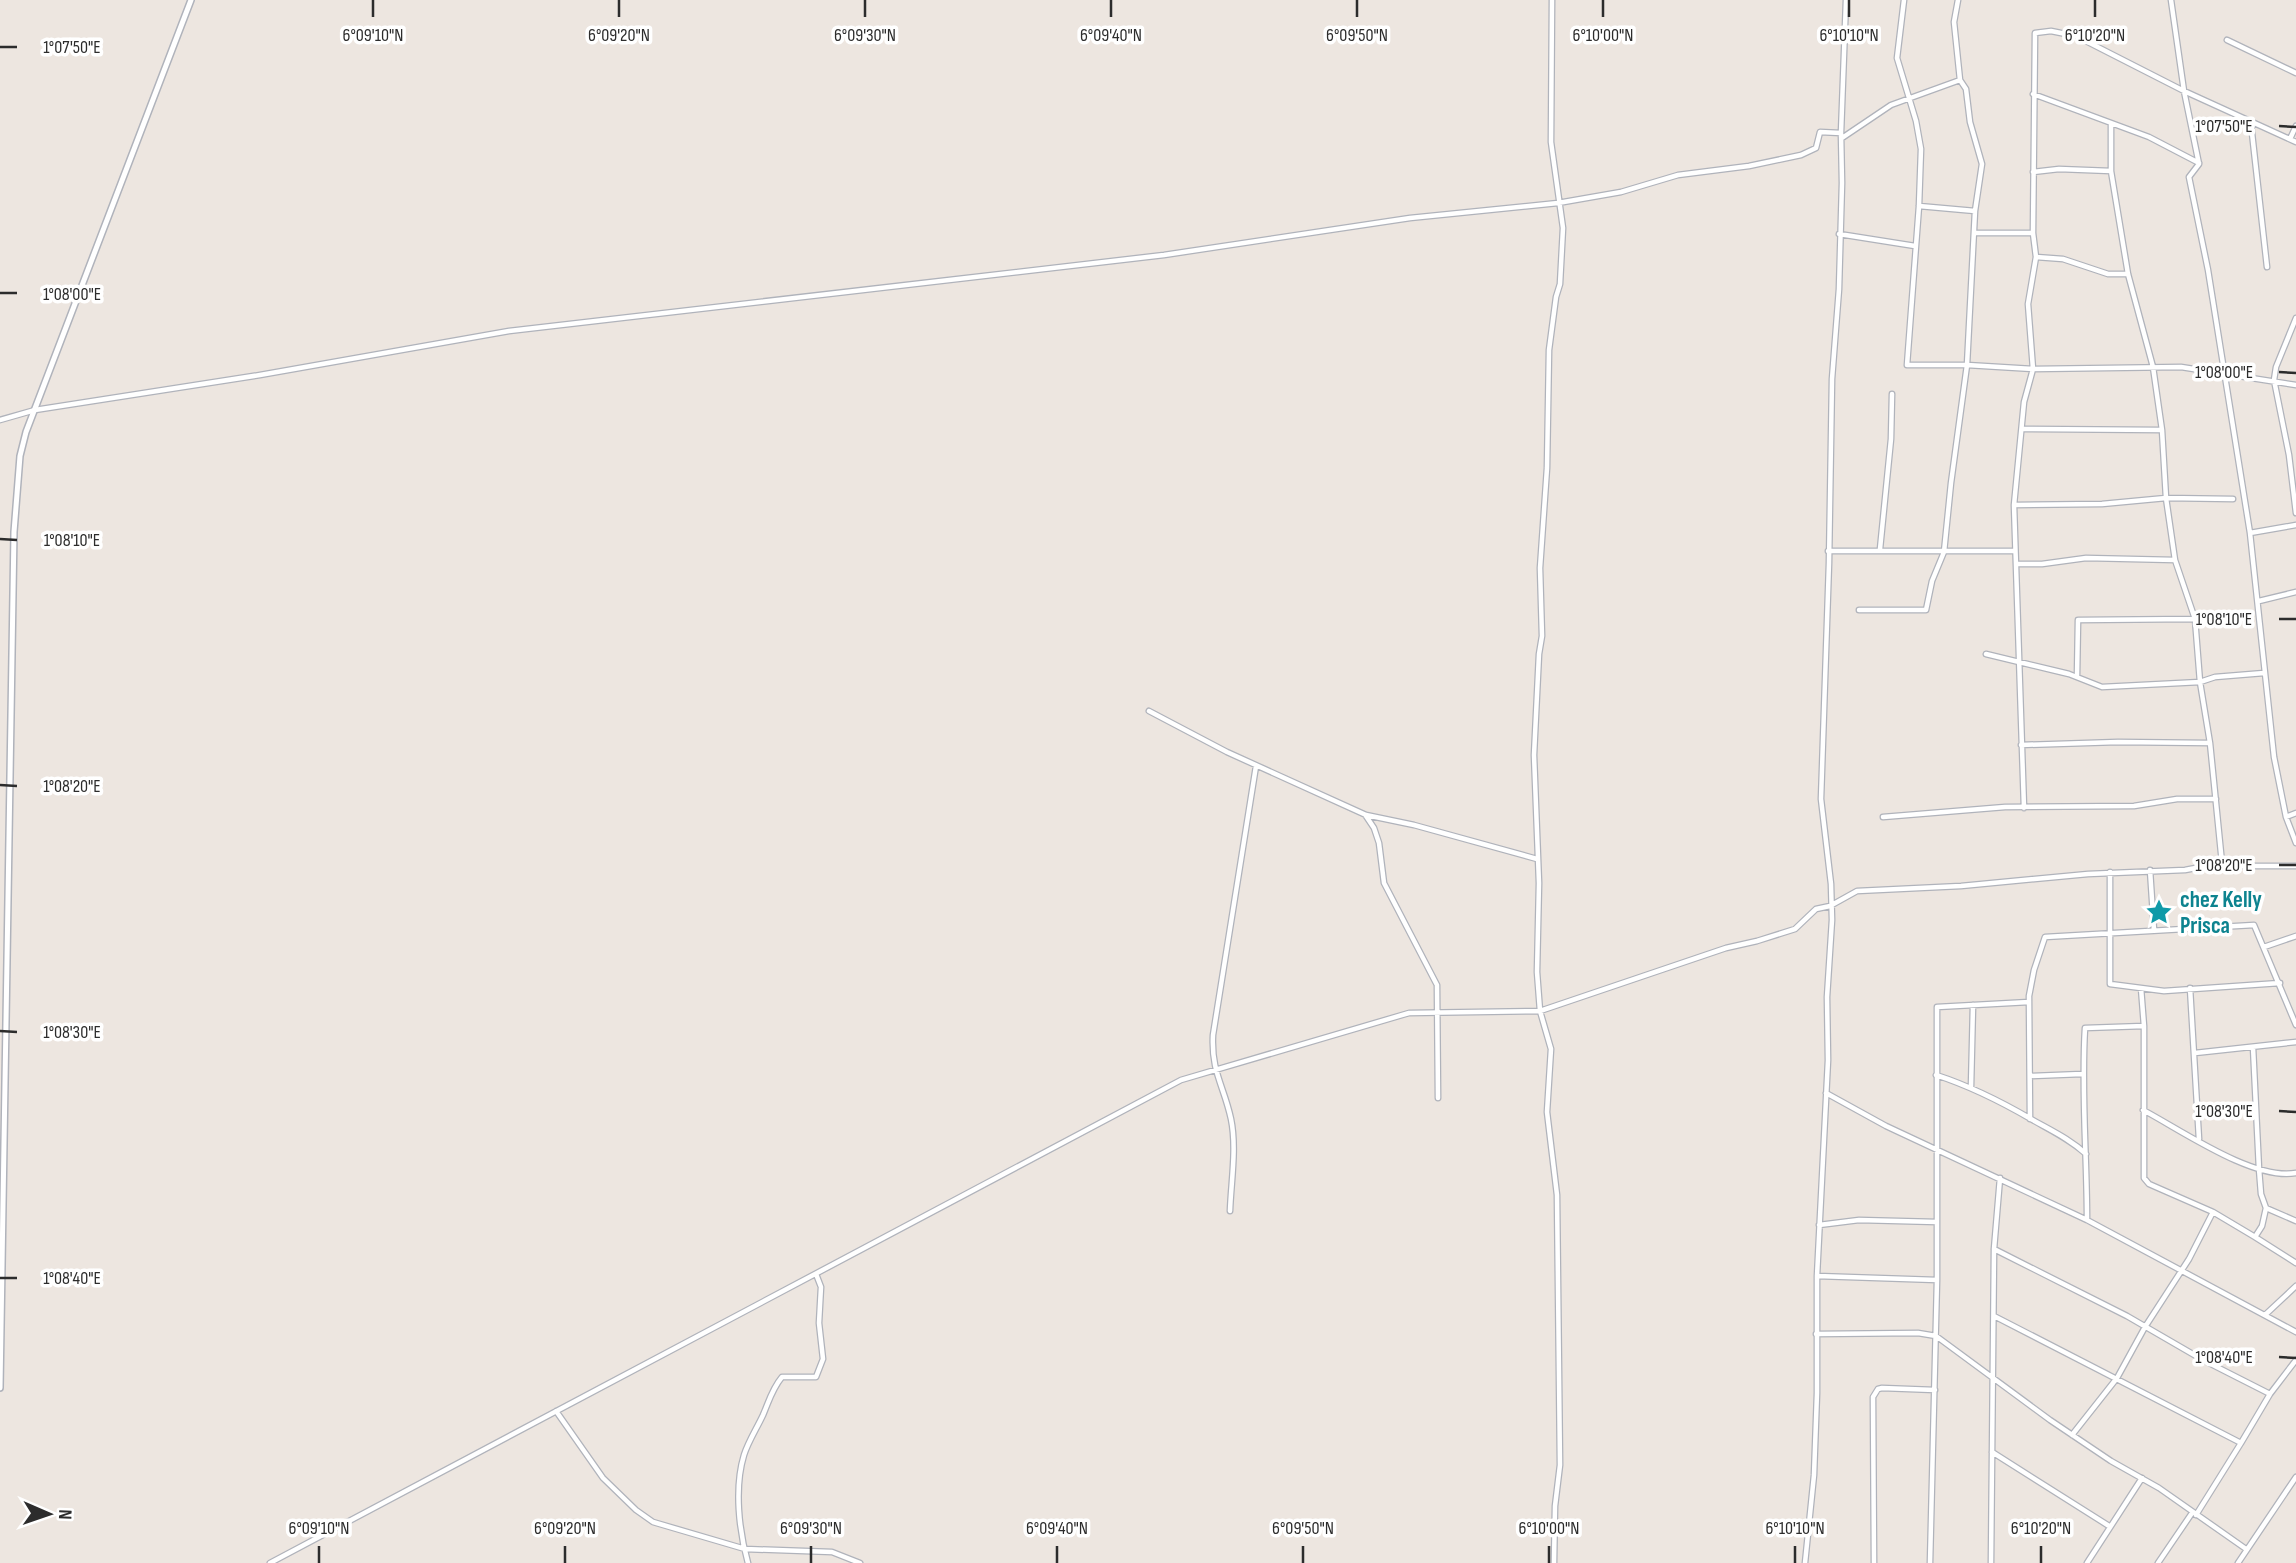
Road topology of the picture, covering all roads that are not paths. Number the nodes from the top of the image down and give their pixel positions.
1 (191, 0) edge
2 (1552, 0) edge
3 (1846, 0) edge
4 (1904, 0) edge
5 (1958, 0) edge
6 (2171, 0) edge
7 (2227, 40) dead end
8 (2296, 73) edge
9 (1960, 79) junction
10 (2183, 92) junction
11 (2033, 94) junction
12 (1908, 99) junction
13 (2251, 124) junction
14 (2110, 125) junction
15 (2296, 127) edge
16 (1841, 136) junction
17 (2290, 139) junction
18 (2296, 142) edge
19 (2199, 164) junction
20 (2033, 172) junction
21 (2111, 172) junction
22 (1558, 203) junction
23 (1919, 206) junction
24 (1975, 211) junction
25 (1975, 233) junction
26 (2033, 233) junction
27 (1839, 234) junction
28 (1915, 246) junction
29 (2036, 257) junction
30 (2267, 267) dead end
31 (2128, 274) junction
32 (2296, 318) edge
33 (1967, 365) junction
34 (2153, 367) junction
35 (2032, 369) junction
36 (2223, 372) junction
37 (2274, 380) junction
38 (2296, 385) edge
39 (1892, 394) dead end
40 (35, 410) junction
41 (0, 420) edge
42 (2023, 429) junction
43 (2162, 430) junction
44 (2166, 498) junction
45 (2234, 499) dead end
46 (2014, 505) junction
47 (2296, 513) edge
48 (2296, 525) edge
49 (2250, 533) junction
50 (1880, 550) junction
51 (1828, 551) junction
52 (2015, 551) junction
53 (1944, 552) junction
54 (2175, 560) junction
55 (2016, 564) junction
56 (2296, 593) edge
57 (2259, 601) junction
58 (1859, 610) dead end
59 (2194, 619) junction
60 (1986, 654) dead end
61 (2018, 662) junction
62 (2263, 673) junction
63 (2077, 677) junction
64 (2200, 682) junction
65 (1149, 711) dead end
66 (2210, 743) junction
67 (2021, 745) junction
68 (1256, 766) junction
69 (2216, 799) junction
70 (2024, 808) junction
71 (2296, 813) edge
72 (1366, 816) junction
73 (1883, 817) dead end
74 (2286, 817) junction
75 (2296, 843) edge
76 (1537, 859) junction
77 (2222, 863) junction
78 (2296, 866) edge
79 (2150, 870) junction
80 (2110, 872) junction
81 (1830, 906) junction
82 (2154, 930) junction
83 (2109, 932) junction
84 (2296, 936) edge
85 (2264, 947) junction
86 (2280, 983) junction
87 (2141, 988) junction
88 (2190, 988) junction
89 (2029, 1002) junction
90 (1973, 1005) junction
91 (1539, 1011) junction
92 (1438, 1013) junction
93 (2296, 1025) edge
94 (2144, 1026) junction
95 (2296, 1042) edge
96 (2253, 1047) junction
97 (2195, 1053) junction
98 (1214, 1070) junction
99 (1937, 1074) junction
100 (2082, 1074) junction
101 (2029, 1076) junction
102 (1971, 1087) junction
103 (1826, 1093) junction
104 (1438, 1098) dead end
105 (2143, 1110) junction
106 (2030, 1119) junction
107 (2199, 1140) junction
108 (1936, 1148) junction
109 (2087, 1154) junction
110 (2259, 1169) junction
111 (2296, 1173) edge
112 (2000, 1178) junction
113 (2266, 1208) junction
114 (1230, 1211) dead end
115 (2213, 1212) junction
116 (2087, 1220) junction
117 (2296, 1221) edge
118 (1937, 1222) junction
119 (1819, 1225) junction
120 (2255, 1237) junction
121 (1994, 1249) junction
122 (2296, 1263) edge
123 (2181, 1271) junction
124 (816, 1274) junction
125 (1816, 1276) junction
126 (1937, 1280) junction
127 (2296, 1286) edge
128 (1994, 1315) junction
129 (2265, 1315) junction
130 (2145, 1327) junction
131 (2296, 1332) edge
132 (1816, 1334) junction
133 (1936, 1336) junction
134 (2296, 1360) edge
135 (1993, 1377) junction
136 (2117, 1378) junction
137 (0, 1388) edge
138 (1935, 1390) junction
139 (2270, 1394) junction
140 (556, 1411) junction
141 (2072, 1435) junction
142 (2241, 1443) junction
143 (1991, 1452) junction
144 (2296, 1477) edge
145 (2142, 1478) junction
146 (2194, 1514) junction
147 (2109, 1526) junction
148 (745, 1549) junction
149 (2246, 1549) junction
150 (2239, 1561) edge
151 (270, 1563) edge
152 (748, 1563) edge
153 (860, 1563) edge
154 (1554, 1563) edge
155 (1805, 1563) edge
156 (1874, 1563) edge
157 (1930, 1563) edge
158 (1991, 1563) edge
159 (2087, 1563) edge
160 (2158, 1563) edge
161 (2246, 1563) edge

1 - 40 street
2 - 22 street
3 - 16 street
4 - 12 street
5 - 9 street
6 - 10 street
7 - 8 street
9 - 12 street
9 - 24 street
10 - 11 street
10 - 13 street
10 - 19 street
11 - 14 street
11 - 20 street
12 - 16 street
12 - 23 street
13 - 17 street
13 - 30 street
14 - 19 street
14 - 21 street
15 - 17 street
16 - 22 street
16 - 27 street
17 - 18 street
19 - 36 street
20 - 21 street
20 - 26 street
21 - 31 street
22 - 40 street
22 - 76 street
23 - 24 street
23 - 28 street
24 - 25 street
25 - 26 street
25 - 33 street
26 - 29 street
27 - 28 street
27 - 51 street
28 - 33 street
29 - 31 street
29 - 35 street
31 - 34 street
32 - 37 street
33 - 35 street
33 - 53 street
34 - 35 street
34 - 36 street
34 - 43 street
35 - 42 street
36 - 37 street
36 - 49 street
37 - 38 street
37 - 47 street
39 - 50 street
40 - 41 street
40 - 137 street
42 - 43 street
42 - 46 street
43 - 44 street
44 - 45 street
44 - 46 street
44 - 54 street
46 - 52 street
48 - 49 street
49 - 57 street
50 - 51 street
50 - 53 street
51 - 81 street
52 - 53 street
52 - 55 street
53 - 58 street
54 - 55 street
54 - 59 street
55 - 61 street
56 - 57 street
57 - 62 street
59 - 63 street
59 - 64 street
60 - 61 street
61 - 63 street
61 - 67 street
62 - 64 street
62 - 74 street
63 - 64 street
64 - 66 street
65 - 68 street
66 - 67 street
66 - 69 street
67 - 70 street
68 - 72 street
68 - 98 street
69 - 70 street
69 - 77 street
70 - 73 street
71 - 74 street
72 - 76 street
72 - 92 street
74 - 75 street
76 - 91 street
77 - 78 street
77 - 79 street
79 - 80 street
79 - 82 street
80 - 81 street
80 - 83 street
81 - 91 street
81 - 103 street
82 - 83 street
82 - 85 street
83 - 87 street
83 - 89 street
84 - 85 street
85 - 86 street
86 - 88 street
86 - 93 street
87 - 88 street
87 - 94 street
88 - 97 street
89 - 90 street
89 - 101 street
90 - 99 street
90 - 102 street
91 - 92 street
91 - 154 street
92 - 98 street
92 - 104 street
94 - 100 street
94 - 105 street
95 - 96 street
96 - 97 street
96 - 110 street
97 - 107 street
98 - 114 street
98 - 124 street
99 - 102 street
99 - 108 street
100 - 101 street
100 - 109 street
101 - 106 street
102 - 106 street
103 - 108 street
103 - 119 street
105 - 107 street
105 - 115 street
106 - 109 street
107 - 110 street
108 - 112 street
108 - 118 street
109 - 116 street
110 - 111 street
110 - 113 street
112 - 116 street
112 - 121 street
113 - 117 street
113 - 120 street
115 - 120 street
115 - 123 street
116 - 123 street
118 - 119 street
118 - 126 street
119 - 125 street
120 - 122 street
121 - 128 street
121 - 130 street
123 - 129 street
123 - 130 street
124 - 140 street
124 - 148 street
125 - 126 street
125 - 132 street
126 - 133 street
127 - 129 street
128 - 135 street
128 - 136 street
129 - 131 street
130 - 136 street
130 - 139 street
132 - 133 street
132 - 155 street
133 - 135 street
133 - 138 street
134 - 139 street
135 - 141 street
135 - 143 street
136 - 141 street
136 - 142 street
138 - 156 street
138 - 157 street
139 - 142 street
140 - 148 street
140 - 151 street
141 - 145 street
142 - 146 street
143 - 147 street
143 - 158 street
144 - 149 street
145 - 146 street
145 - 147 street
146 - 149 street
146 - 160 street
147 - 159 street
148 - 152 street
148 - 153 street
149 - 150 street
150 - 161 street

